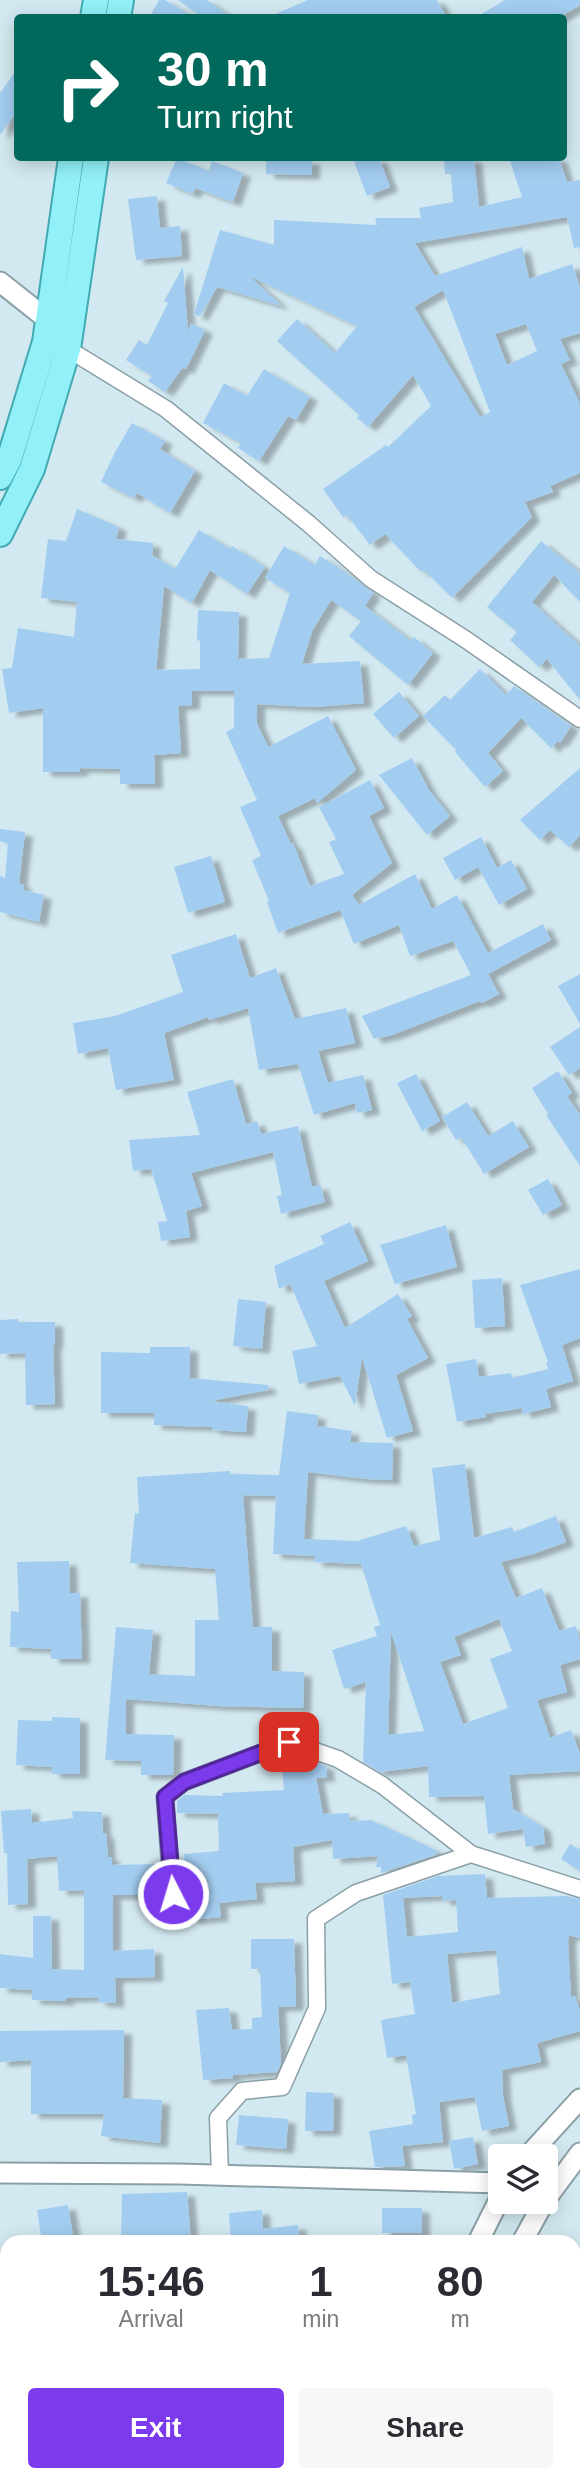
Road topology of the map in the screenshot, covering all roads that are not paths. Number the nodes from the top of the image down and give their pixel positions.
1 (71, 161) edge
2 (96, 161) edge
3 (0, 282) edge
4 (48, 320) junction
5 (68, 349) junction
6 (0, 477) edge
7 (0, 534) edge
8 (580, 719) edge
9 (471, 1854) junction
10 (580, 1889) edge
11 (174, 1918) dead end
12 (580, 2099) edge
13 (539, 2144) edge
14 (580, 2153) edge
15 (0, 2173) edge
16 (220, 2175) junction
17 (488, 2183) edge
18 (558, 2183) edge
19 (492, 2214) edge
20 (537, 2214) edge
21 (482, 2235) edge
22 (526, 2235) edge

1 - 4 main road
2 - 5 main road
3 - 4 street
4 - 6 main road
5 - 7 main road
5 - 8 street
9 - 10 street
9 - 11 street
9 - 16 street
12 - 13 street
14 - 18 street
15 - 16 street
16 - 17 street
19 - 21 street
20 - 22 street

